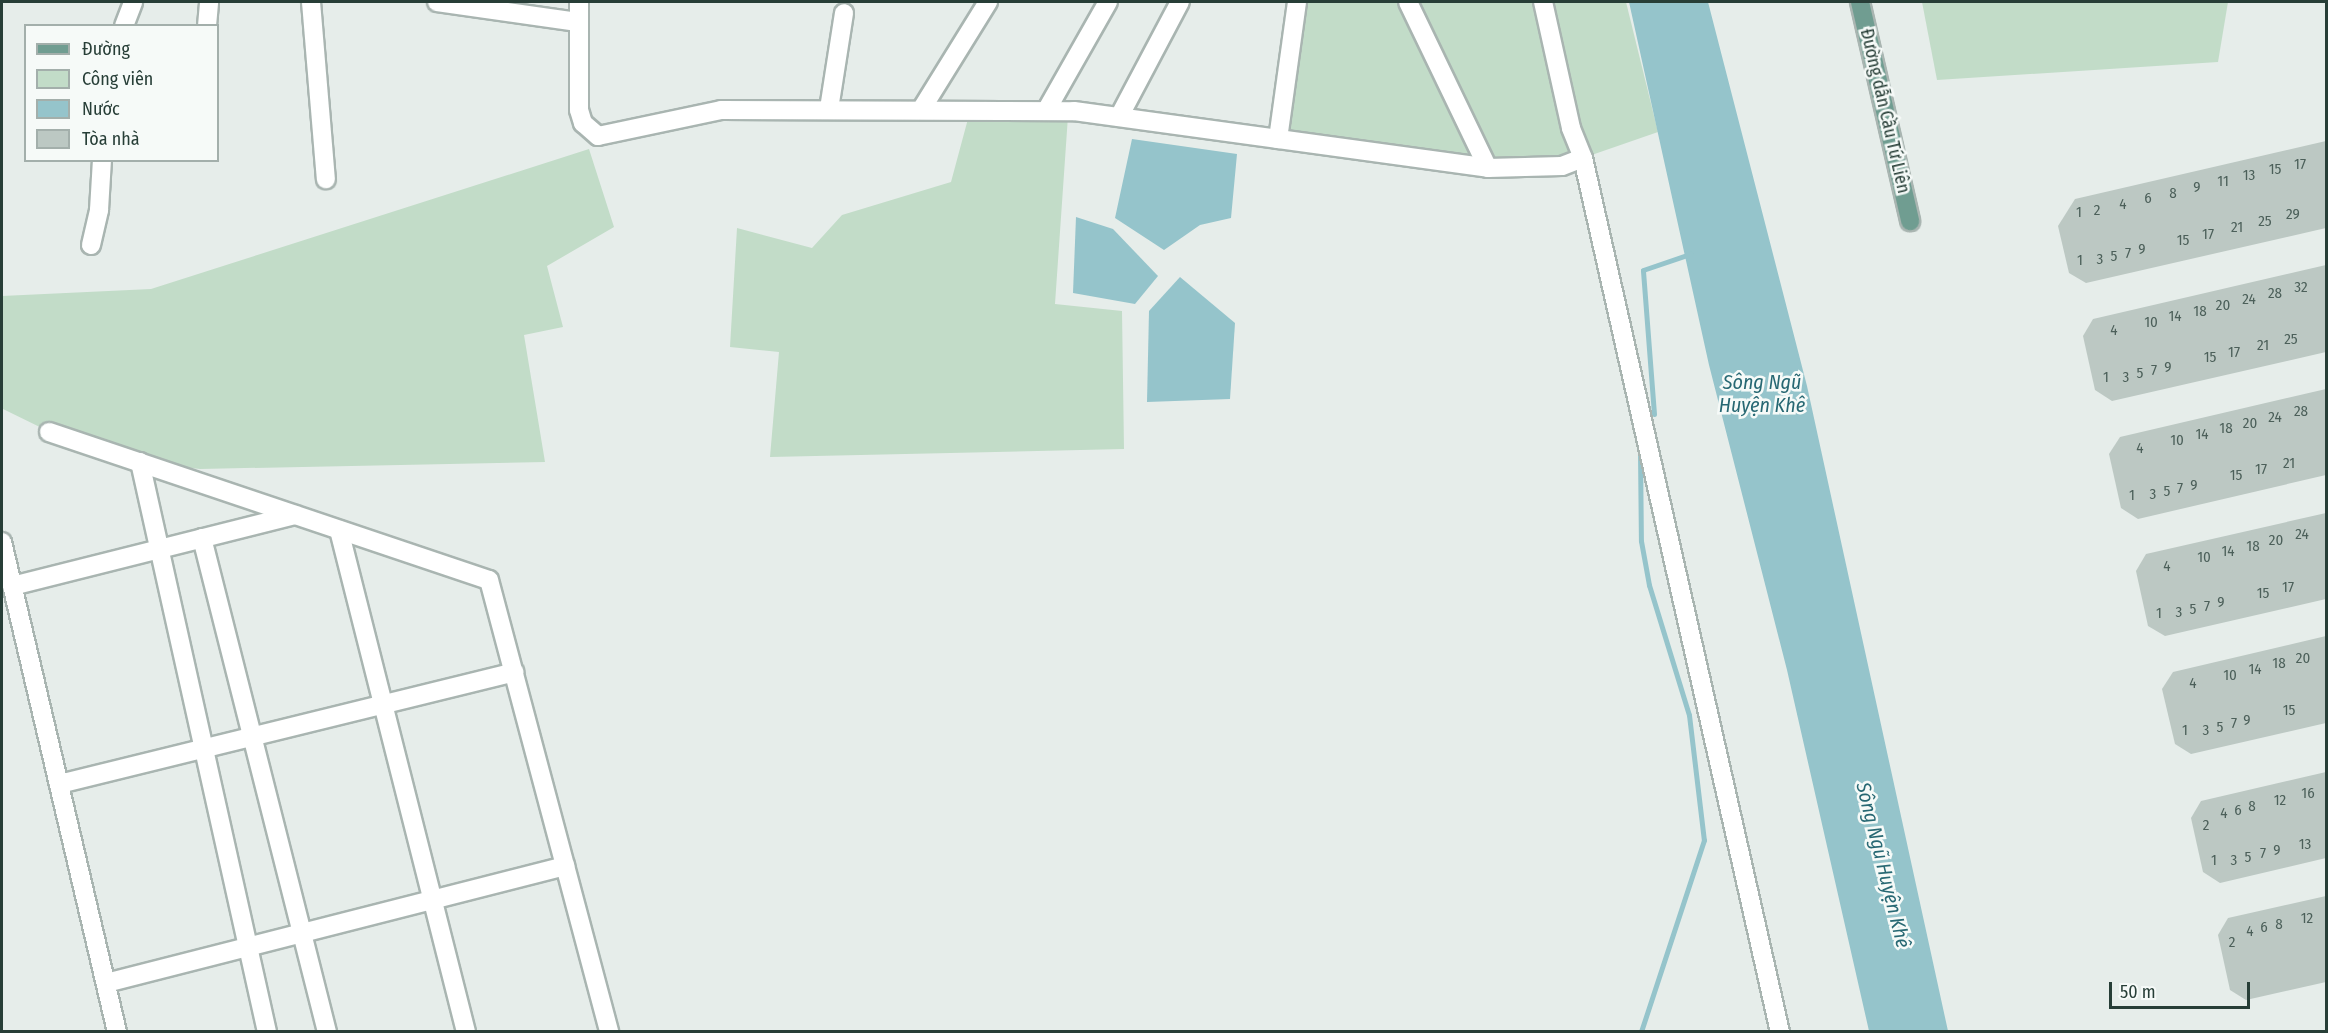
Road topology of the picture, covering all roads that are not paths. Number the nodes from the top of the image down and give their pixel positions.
1 (133, 2) edge
2 (209, 2) edge
3 (311, 2) edge
4 (437, 2) edge
5 (579, 2) edge
6 (988, 2) edge
7 (1108, 2) edge
8 (1180, 2) edge
9 (1297, 2) edge
10 (1408, 2) edge
11 (1543, 2) edge
12 (1860, 2) edge
13 (844, 13) dead end
14 (578, 21) junction
15 (125, 24) edge
16 (207, 24) edge
17 (829, 109) junction
18 (921, 110) junction
19 (1046, 111) junction
20 (1119, 117) junction
21 (1278, 139) junction
22 (1583, 158) junction
23 (102, 162) edge
24 (1488, 168) junction
25 (326, 179) dead end
26 (1910, 221) dead end
27 (91, 245) dead end
28 (50, 432) dead end
29 (140, 462) junction
30 (295, 515) junction
31 (339, 530) junction
32 (202, 538) junction
33 (2, 542) edge
34 (159, 549) junction
35 (12, 586) junction
36 (514, 672) junction
37 (383, 704) junction
38 (252, 737) junction
39 (204, 749) junction
40 (59, 784) junction
41 (565, 866) junction
42 (432, 900) junction
43 (302, 933) junction
44 (248, 946) junction
45 (106, 982) junction
46 (117, 1032) edge
47 (267, 1032) edge
48 (327, 1032) edge
49 (466, 1032) edge
50 (609, 1032) edge
51 (1780, 1032) edge

1 - 15 street
2 - 16 street
3 - 25 street
4 - 14 street
5 - 14 street
6 - 18 street
7 - 19 street
8 - 20 street
9 - 21 street
10 - 24 street
11 - 22 street
12 - 26 main road, Đường dẫn Cầu Tứ Liên
13 - 17 street
14 - 17 street
17 - 18 street
18 - 19 street
19 - 20 street
20 - 21 street
21 - 24 street
22 - 24 street
22 - 51 street
23 - 27 street
28 - 29 street
29 - 30 street
29 - 34 street
30 - 31 street
30 - 32 street
31 - 36 street
31 - 37 street
32 - 34 street
32 - 38 street
33 - 35 street
34 - 35 street
34 - 39 street
35 - 40 street
36 - 37 street
36 - 41 street
37 - 38 street
37 - 42 street
38 - 39 street
38 - 43 street
39 - 40 street
39 - 44 street
40 - 45 street
41 - 42 street
41 - 50 street
42 - 43 street
42 - 49 street
43 - 44 street
43 - 48 street
44 - 45 street
44 - 47 street
45 - 46 street

